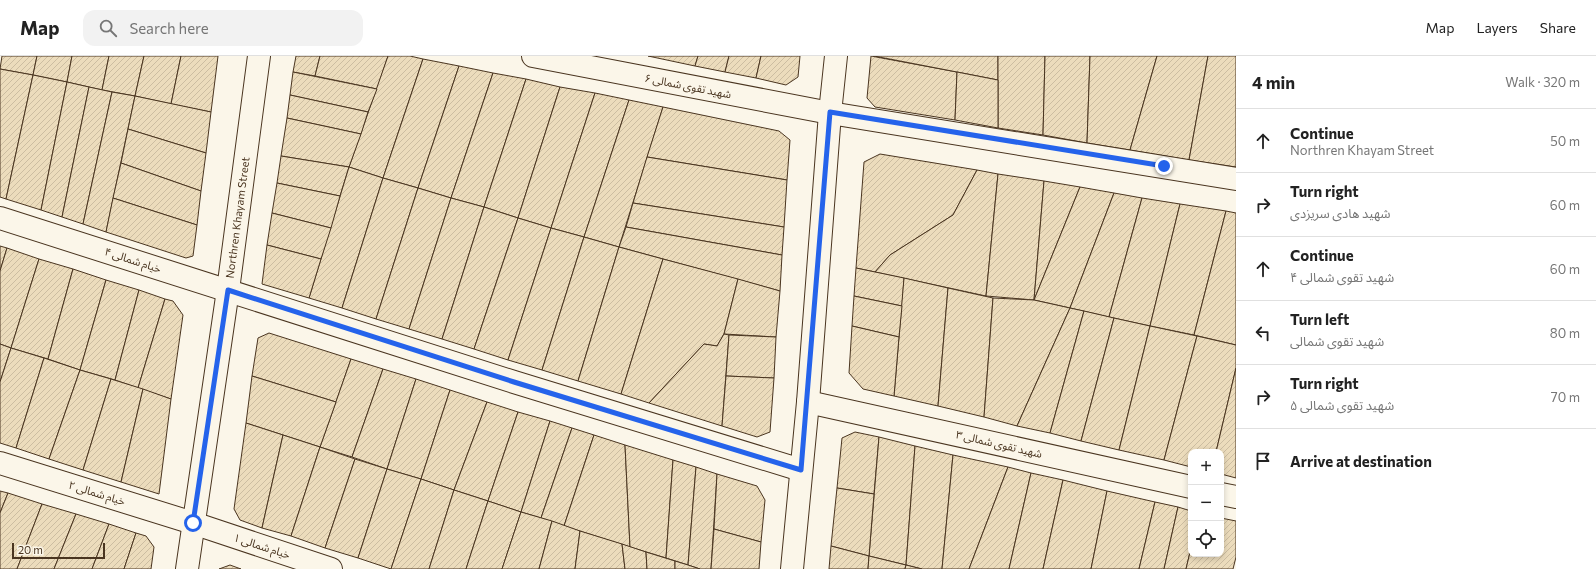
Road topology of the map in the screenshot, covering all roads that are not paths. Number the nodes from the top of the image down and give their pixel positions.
1 (259, 56) edge
2 (836, 56) edge
3 (540, 57) edge
4 (830, 112) junction
5 (1236, 179) edge
6 (0, 218) edge
7 (228, 290) junction
8 (808, 402) junction
9 (0, 463) edge
10 (801, 470) junction
11 (1188, 486) edge
12 (1224, 495) edge
13 (1236, 497) edge
14 (193, 523) junction
15 (187, 569) edge
16 (331, 569) edge
17 (792, 569) edge

1 - 7 street, Northren Khayam Street
2 - 4 street
3 - 4 street, شهید تقوی شمالی ۶
4 - 5 street, شهید تقوی شمالی ۶
4 - 8 street
6 - 7 street, خیام شمالی ۴
7 - 10 street, خیام شمالی ۴
7 - 14 street, Northren Khayam Street
8 - 10 street
8 - 11 street, شهید تقوی شمالی ۳
9 - 14 street, خیام شمالی ۲
10 - 17 street
12 - 13 street
14 - 15 street, Northren Khayam Street
14 - 16 street, خیام شمالی ۱

